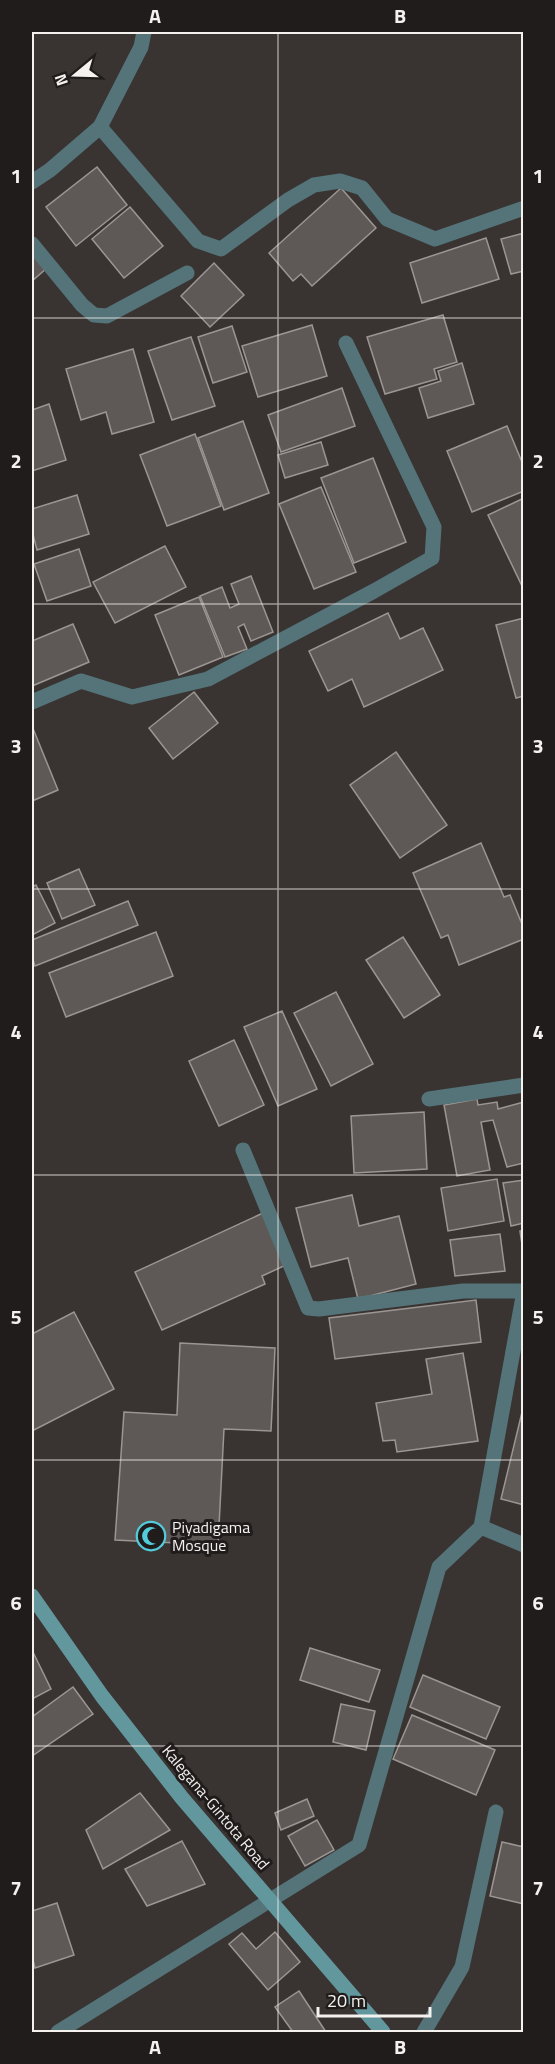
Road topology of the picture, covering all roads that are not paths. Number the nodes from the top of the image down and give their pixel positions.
1 (144, 32) edge
2 (100, 128) junction
3 (32, 182) edge
4 (524, 208) edge
5 (32, 244) edge
6 (187, 273) dead end
7 (346, 343) dead end
8 (32, 702) edge
9 (524, 1085) edge
10 (429, 1099) dead end
11 (243, 1150) dead end
12 (523, 1291) edge
13 (481, 1527) junction
14 (524, 1545) edge
15 (32, 1596) edge
16 (496, 1812) dead end
17 (272, 1900) junction
18 (58, 2032) edge
19 (383, 2032) edge
20 (424, 2032) edge

1 - 2 street
2 - 3 street
2 - 4 street
5 - 6 street
7 - 8 street
9 - 10 street
11 - 12 street
12 - 13 street
13 - 14 street
13 - 17 street
15 - 17 main road, Kalegana-Gintota Road
16 - 20 street
17 - 18 street
17 - 19 main road, Kalegana-Gintota Road

